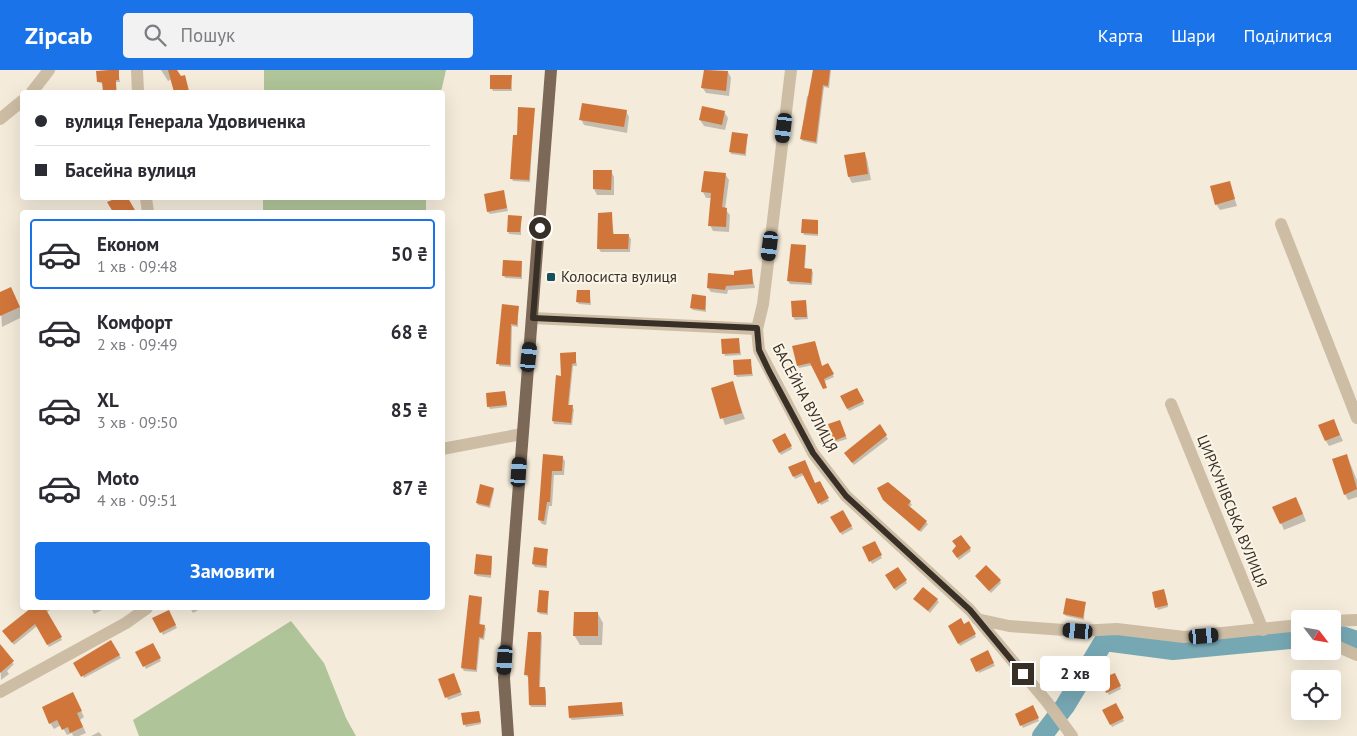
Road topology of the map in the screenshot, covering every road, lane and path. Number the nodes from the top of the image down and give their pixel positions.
1 (49, 70) edge
2 (137, 70) edge
3 (551, 70) edge
4 (791, 70) edge
5 (34, 90) edge
6 (138, 90) edge
7 (20, 103) edge
8 (0, 119) edge
9 (1281, 224) dead end
10 (533, 318) junction
11 (757, 328) junction
12 (1170, 404) dead end
13 (1357, 418) edge
14 (522, 434) junction
15 (445, 449) edge
16 (144, 610) edge
17 (977, 619) junction
18 (1341, 620) edge
19 (1357, 620) edge
20 (1291, 626) edge
21 (1263, 630) junction
22 (1341, 648) edge
23 (1357, 655) edge
24 (0, 692) edge
25 (1070, 734) edge
26 (508, 736) edge

1 - 5 street
2 - 6 street
3 - 10 main road
4 - 11 street, БАСЕЙНА ВУЛИЦЯ
7 - 8 street
9 - 13 street
10 - 11 street
10 - 14 main road
11 - 17 street, БАСЕЙНА ВУЛИЦЯ
12 - 21 street, ЦИРКУНІВСЬКА ВУЛИЦЯ
14 - 15 street
14 - 26 main road
16 - 24 street
17 - 21 street
17 - 25 street, БАСЕЙНА ВУЛИЦЯ
18 - 19 street
20 - 21 street
22 - 23 street

